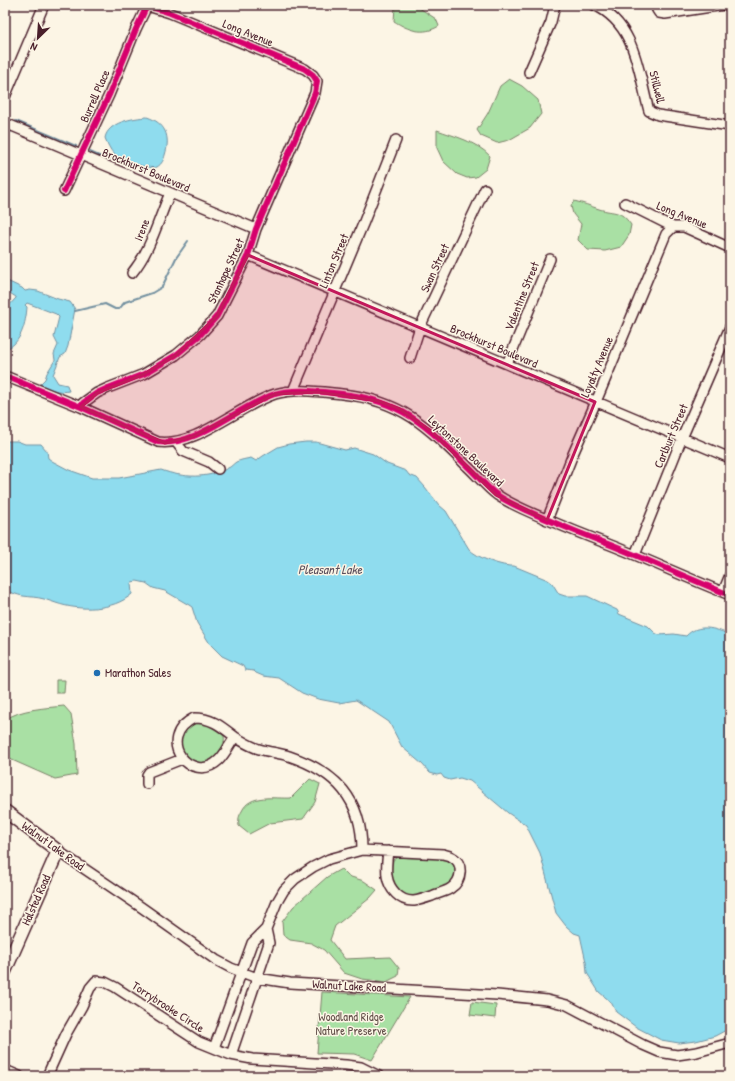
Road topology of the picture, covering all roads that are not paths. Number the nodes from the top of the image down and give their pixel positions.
1 (44, 5) edge
2 (555, 5) edge
3 (594, 5) edge
4 (660, 5) edge
5 (724, 5) edge
6 (144, 10) joint
7 (529, 72) dead end
8 (317, 81) joint
9 (5, 97) edge
10 (5, 123) edge
11 (730, 126) edge
12 (396, 140) dead end
13 (80, 155) junction
14 (484, 189) dead end
15 (64, 191) dead end
16 (170, 193) junction
17 (625, 203) dead end
18 (673, 227) junction
19 (256, 229) junction
20 (730, 248) edge
21 (248, 255) junction
22 (550, 259) dead end
23 (132, 273) dead end
24 (334, 291) junction
25 (420, 327) junction
26 (730, 327) edge
27 (410, 358) dead end
28 (507, 364) junction
29 (5, 376) edge
30 (293, 391) junction
31 (596, 402) junction
32 (81, 408) junction
33 (682, 438) junction
34 (176, 442) junction
35 (730, 458) edge
36 (218, 469) dead end
37 (547, 520) junction
38 (635, 555) junction
39 (730, 575) edge
40 (726, 594) edge
41 (235, 737) junction
42 (182, 759) junction
43 (147, 784) dead end
44 (5, 811) edge
45 (362, 850) junction
46 (58, 851) junction
47 (388, 851) junction
48 (266, 929) junction
49 (5, 971) edge
50 (241, 972) junction
51 (257, 978) junction
52 (730, 1043) edge
53 (214, 1048) junction
54 (231, 1055) junction
55 (5, 1070) edge
56 (19, 1076) edge
57 (47, 1076) edge
58 (379, 1076) edge

1 - 9 street
2 - 7 street
3 - 11 street, Stillwell
4 - 5 street
6 - 8 street, Long Avenue
6 - 13 street, Burrell Place
8 - 19 street, Stanhope Street
10 - 13 street, Brockhurst Boulevard
12 - 24 street, Linton Street
13 - 15 street, Burrell Place
13 - 16 street, Brockhurst Boulevard
14 - 25 street, Swan Street
16 - 19 street, Brockhurst Boulevard
16 - 23 street, Irene
17 - 18 street, Long Avenue
18 - 20 street, Long Avenue
18 - 31 street, Loyalty Avenue
19 - 21 street, Stanhope Street
21 - 24 street, Brockhurst Boulevard
21 - 32 street, Stanhope Street
22 - 28 street, Valentine Street
24 - 25 street, Brockhurst Boulevard
24 - 30 street, Linton Street
25 - 27 street, Swan Street
25 - 28 street, Brockhurst Boulevard
26 - 33 street, Carlburt Street
28 - 31 street, Brockhurst Boulevard
29 - 32 street, Leytonstone Boulevard
30 - 34 street, Leytonstone Boulevard
30 - 37 street, Leytonstone Boulevard
31 - 33 street, Brockhurst Boulevard
31 - 37 street, Loyalty Avenue
32 - 34 street, Leytonstone Boulevard
33 - 35 street, Brockhurst Boulevard
33 - 38 street, Carlburt Street
34 - 36 street
37 - 38 street, Leytonstone Boulevard
38 - 40 street, Leytonstone Boulevard
39 - 40 street
41 - 42 street
41 - 42 street
41 - 45 street
42 - 43 street
44 - 46 street, Walnut Lake Road
45 - 47 street
45 - 48 street
46 - 49 street, Halsted Road
46 - 50 street, Walnut Lake Road
47 - 47 street
48 - 50 street
48 - 51 street
50 - 51 street, Walnut Lake Road
50 - 53 street
51 - 52 street, Walnut Lake Road
51 - 54 street
53 - 54 street, Torrybrooke Circle
53 - 57 street, Torrybrooke Circle
54 - 58 street, Torrybrooke Circle
55 - 56 street

